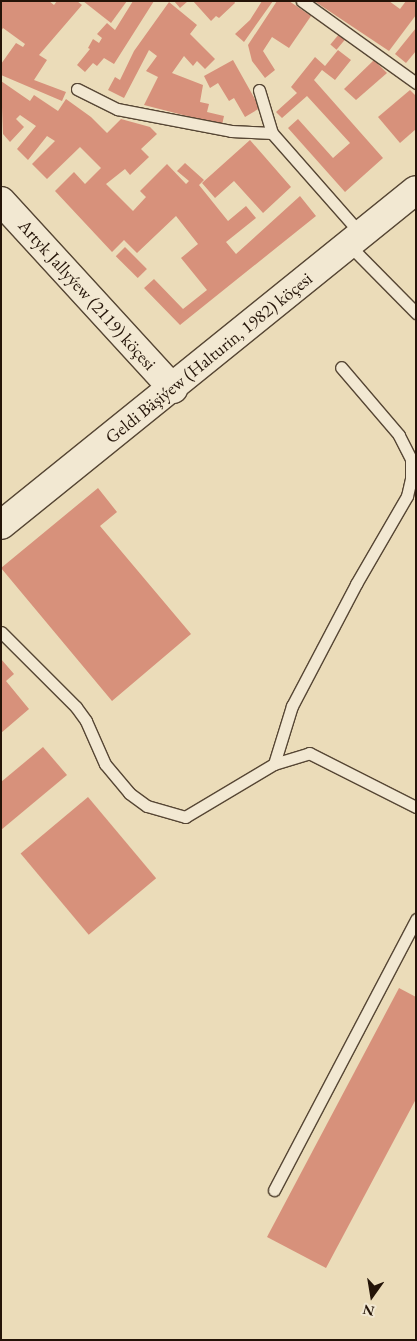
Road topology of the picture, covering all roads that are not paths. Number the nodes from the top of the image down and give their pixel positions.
1 (302, 1) edge
2 (416, 83) edge
3 (77, 89) dead end
4 (258, 90) dead end
5 (272, 133) junction
6 (416, 190) edge
7 (1, 201) edge
8 (354, 239) junction
9 (416, 313) edge
10 (341, 367) dead end
11 (172, 389) junction
12 (1, 526) edge
13 (1, 632) edge
14 (274, 764) junction
15 (416, 807) edge
16 (416, 918) edge
17 (274, 1190) dead end

1 - 2 lane
3 - 5 lane
4 - 5 lane
5 - 8 lane
6 - 8 street, Geldi Bäşiýew (Halturin, 1982) köçesi
7 - 11 street, Artyk Jallyýew (2119) köçesi
8 - 9 lane
8 - 11 street, Geldi Bäşiýew (Halturin, 1982) köçesi
10 - 14 lane
11 - 12 street, Geldi Bäşiýew (Halturin, 1982) köçesi
13 - 14 lane
14 - 15 lane
16 - 17 lane

